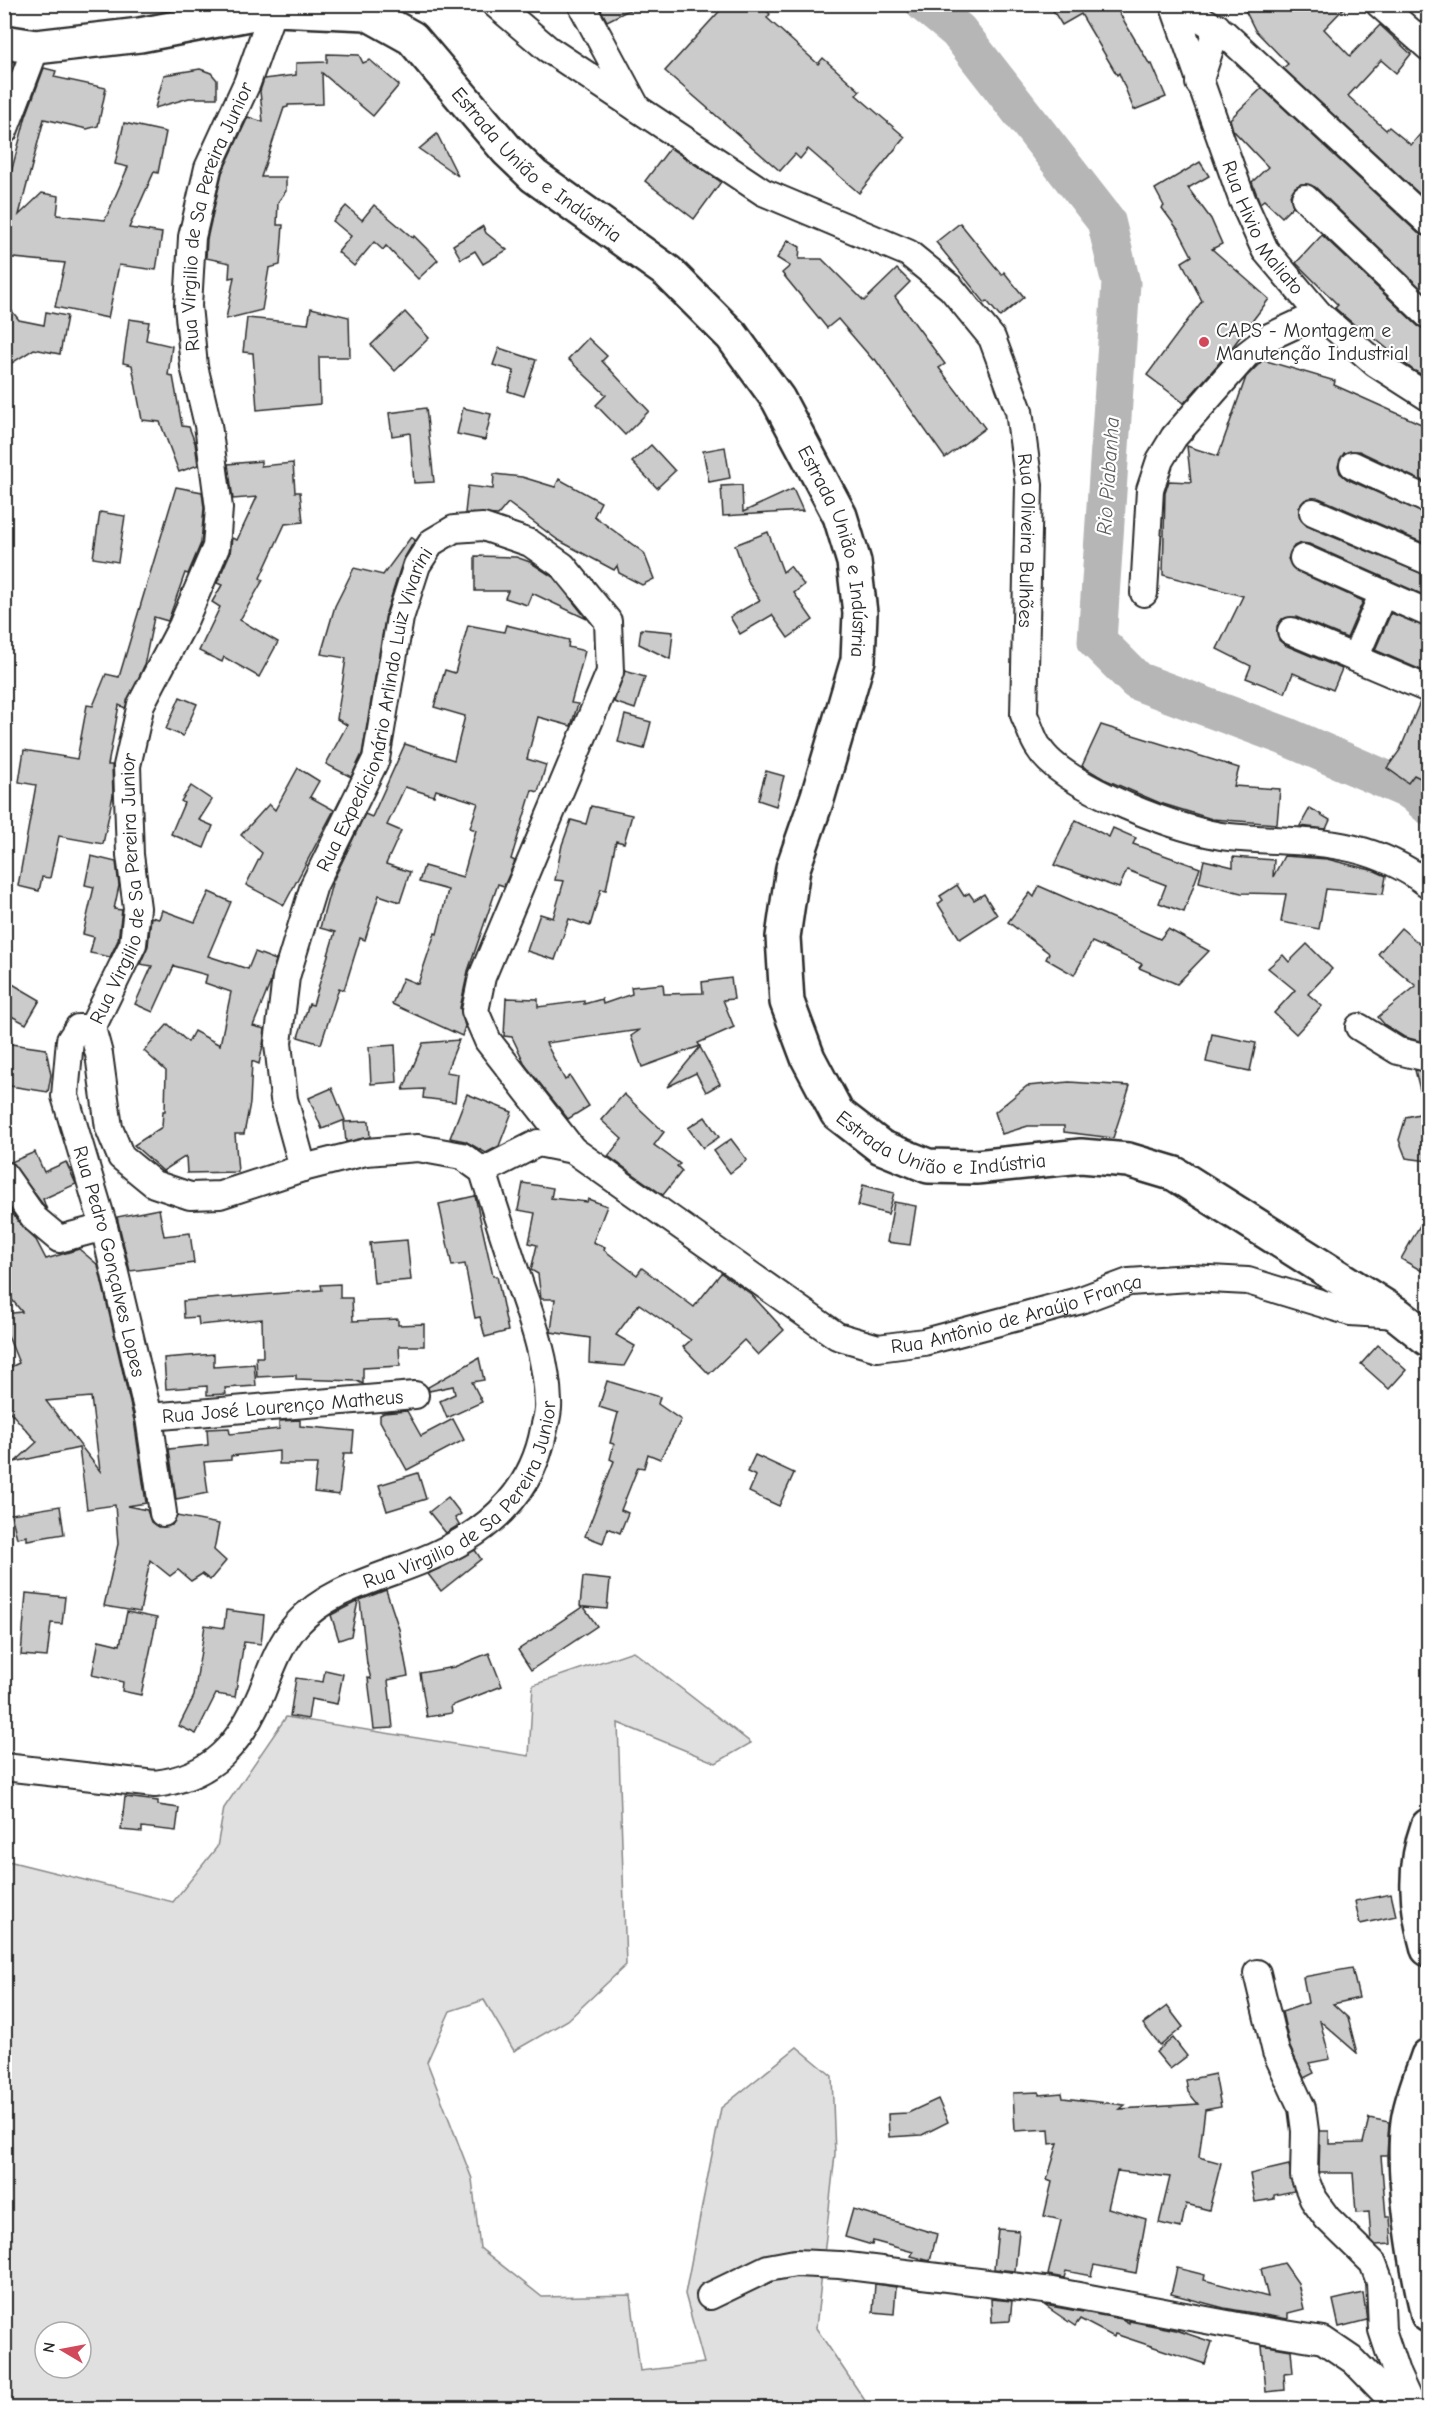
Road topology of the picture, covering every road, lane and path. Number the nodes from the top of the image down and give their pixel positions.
1 (495, 4) edge
2 (581, 4) edge
3 (1175, 4) edge
4 (1379, 4) edge
5 (275, 7) edge
6 (1219, 21) edge
7 (4, 42) edge
8 (36, 47) junction
9 (1428, 47) edge
10 (1198, 83) junction
11 (639, 111) junction
12 (4, 131) edge
13 (1305, 198) dead end
14 (1428, 222) edge
15 (1318, 314) junction
16 (1428, 315) edge
17 (1428, 397) edge
18 (1353, 465) dead end
19 (1428, 500) edge
20 (1313, 512) dead end
21 (1304, 558) dead end
22 (1428, 561) edge
23 (1383, 592) junction
24 (1144, 593) dead end
25 (1428, 612) edge
26 (1291, 631) dead end
27 (1355, 658) junction
28 (1428, 689) edge
29 (1428, 884) edge
30 (1359, 1027) dead end
31 (92, 1028) junction
32 (1428, 1058) edge
33 (573, 1150) junction
34 (303, 1168) junction
35 (483, 1172) junction
36 (4, 1175) edge
37 (104, 1227) junction
38 (1398, 1315) junction
39 (1428, 1339) edge
40 (415, 1395) dead end
41 (149, 1417) junction
42 (163, 1513) dead end
43 (4, 1767) edge
44 (1428, 1826) edge
45 (1428, 1948) edge
46 (1257, 1973) dead end
47 (1428, 2056) edge
48 (710, 2296) dead end
49 (1428, 2315) edge
50 (1411, 2408) edge

1 - 11 street, Rua Oliveira Bulhões
2 - 11 street, Rua Oliveira Bulhões
3 - 6 street
3 - 10 street, Rua Hivio Maliato
4 - 9 street
5 - 8 main road, Estrada União e Indústria
5 - 31 street, Rua Virgilio de Sa Pereira Junior
5 - 38 main road, Estrada União e Indústria
6 - 10 street
6 - 14 street
7 - 8 main road, Estrada União e Indústria
8 - 12 street
10 - 15 street, Rua Hivio Maliato
11 - 29 street, Rua Oliveira Bulhões
13 - 16 street
15 - 17 street, Rua Hivio Maliato
15 - 24 street
18 - 19 street
20 - 22 street
21 - 23 street
23 - 25 street
23 - 27 street
26 - 27 street
27 - 28 street
30 - 32 street
31 - 34 street, Rua Virgilio de Sa Pereira Junior
31 - 37 street, Rua Pedro Gonçalves Lopes
33 - 34 street, Rua Expedicionário Arlindo Luiz Vivarini
33 - 35 street, Rua Antônio de Araújo França
33 - 38 street, Rua Antônio de Araújo França
34 - 35 street, Rua Virgilio de Sa Pereira Junior
35 - 43 street, Rua Virgilio de Sa Pereira Junior
36 - 37 street
37 - 41 street, Rua Pedro Gonçalves Lopes
38 - 39 main road, Estrada União e Indústria
40 - 41 street, Rua José Lourenço Matheus
41 - 42 street, Rua Pedro Gonçalves Lopes
44 - 45 main road
46 - 50 street
47 - 49 main road
48 - 50 street

